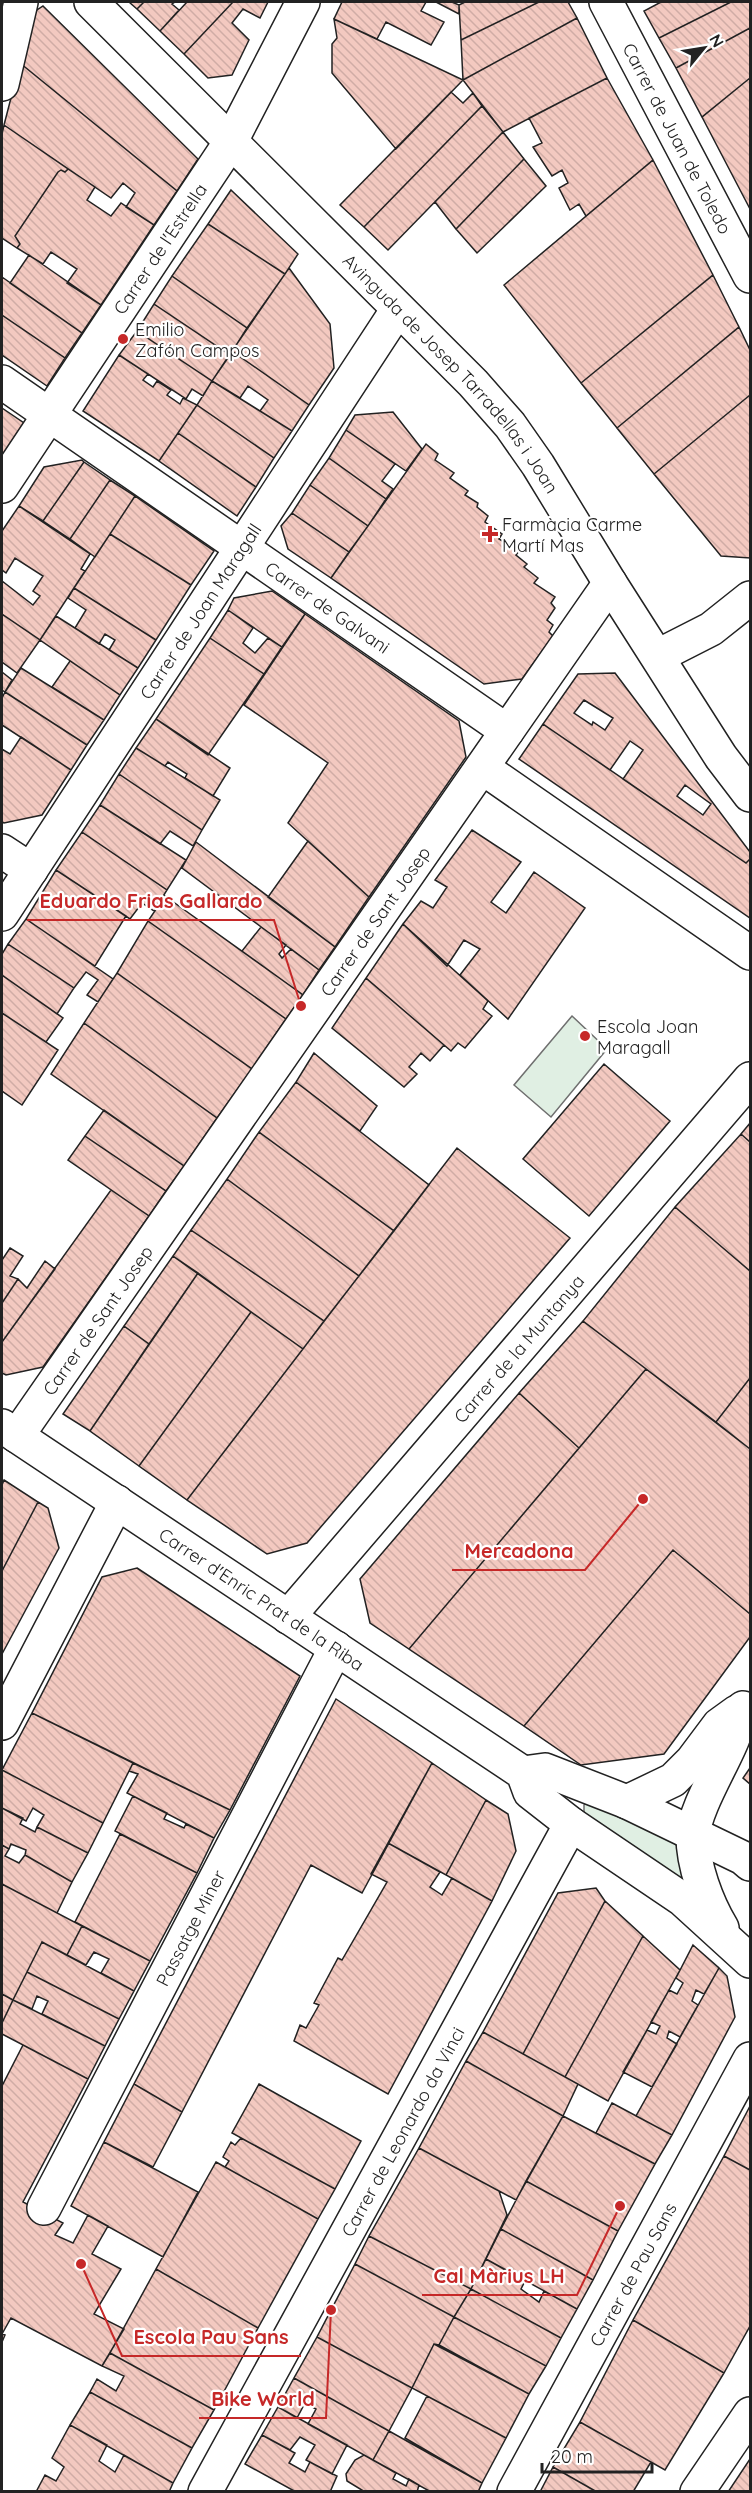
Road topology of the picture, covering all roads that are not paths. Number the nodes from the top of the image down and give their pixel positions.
1 (21, 2) edge
2 (91, 2) edge
3 (303, 2) edge
4 (606, 2) edge
5 (2, 84) edge
6 (230, 143) junction
7 (750, 276) edge
8 (398, 309) junction
9 (2, 382) edge
10 (49, 415) junction
11 (2, 486) edge
12 (241, 548) junction
13 (610, 583) junction
14 (750, 598) edge
15 (658, 656) junction
16 (507, 731) junction
17 (493, 775) dead end
18 (750, 795) edge
19 (2, 851) edge
20 (30, 870) junction
21 (2, 914) edge
22 (750, 953) edge
23 (750, 1079) edge
24 (9, 1431) edge
25 (117, 1502) junction
26 (288, 1617) junction
27 (336, 1648) junction
28 (747, 1703) edge
29 (2, 1723) edge
30 (534, 1772) junction
31 (627, 1802) junction
32 (571, 1824) junction
33 (693, 1835) junction
34 (750, 1864) edge
35 (742, 1954) edge
36 (750, 2058) edge
37 (44, 2208) dead end
38 (750, 2414) edge
39 (204, 2492) edge
40 (514, 2492) edge
41 (697, 2492) edge

1 - 5 street
2 - 6 street, Avinguda de Josep Tarradellas i Joan
3 - 6 street, Carrer de l'Estrella
4 - 7 street, Carrer de Juan de Toledo
6 - 8 street, Avinguda de Josep Tarradellas i Joan
6 - 10 street, Carrer de l'Estrella
8 - 12 street, Carrer de Joan Maragall
8 - 13 street, Avinguda de Josep Tarradellas i Joan
9 - 10 street, Carrer de Galvani
10 - 11 street, Carrer de l'Estrella
10 - 12 street, Carrer de Galvani
12 - 16 street, Carrer de Galvani
12 - 20 street, Carrer de Joan Maragall
13 - 15 street, Avinguda de Josep Tarradellas i Joan
13 - 16 street, Carrer de Sant Josep
14 - 15 street
15 - 18 street, Avinguda de Josep Tarradellas i Joan
16 - 24 street, Carrer de Sant Josep
17 - 22 street
19 - 20 street
20 - 21 street, Carrer de Joan Maragall
23 - 26 street, Carrer de la Muntanya
24 - 25 street, Carrer d'Enric Prat de la Riba
25 - 26 street, Carrer d'Enric Prat de la Riba
25 - 29 street
26 - 27 street, Carrer d'Enric Prat de la Riba
27 - 30 street, Carrer d'Enric Prat de la Riba
27 - 37 street, Passatge Miner
28 - 31 street
28 - 33 street
30 - 31 street, Carrer d'Enric Prat de la Riba
30 - 32 street, Carrer d'Enric Prat de la Riba
31 - 33 street, Carrer d'Enric Prat de la Riba
32 - 35 street, Carrer d'Enric Prat de la Riba
32 - 39 street, Carrer de Leonardo da Vinci
33 - 34 street, Carrer d'Enric Prat de la Riba
33 - 35 street
36 - 40 street, Carrer de Pau Sans
38 - 41 street

